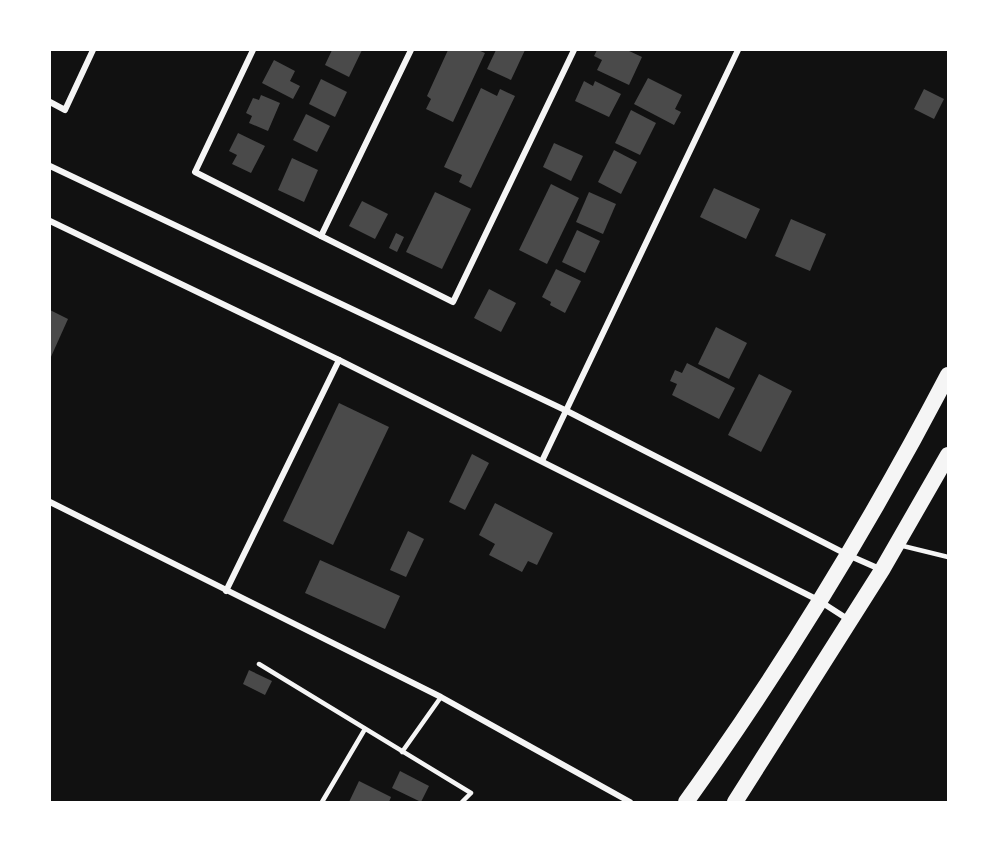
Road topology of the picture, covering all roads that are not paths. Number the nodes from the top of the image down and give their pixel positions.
1 (93, 50) edge
2 (253, 50) edge
3 (411, 50) edge
4 (574, 50) edge
5 (738, 50) edge
6 (50, 102) edge
7 (50, 166) edge
8 (50, 221) edge
9 (321, 236) junction
10 (339, 360) junction
11 (948, 375) edge
12 (567, 411) junction
13 (948, 455) edge
14 (542, 461) junction
15 (50, 502) edge
16 (897, 545) junction
17 (848, 555) junction
18 (948, 557) edge
19 (882, 570) junction
20 (226, 591) junction
21 (818, 600) junction
22 (850, 621) junction
23 (259, 664) dead end
24 (441, 697) junction
25 (365, 729) junction
26 (402, 752) junction
27 (322, 802) edge
28 (462, 802) edge
29 (630, 802) edge
30 (686, 802) edge
31 (735, 802) edge

1 - 6 street
2 - 9 street
3 - 9 street
4 - 9 street
5 - 12 street
7 - 12 street
8 - 10 street
10 - 14 street
10 - 20 street
11 - 17 highway
12 - 14 street
12 - 17 street
13 - 16 highway
14 - 21 street
15 - 20 street
16 - 18 lane
16 - 19 highway
17 - 19 street
17 - 21 highway
19 - 22 highway
20 - 24 street
21 - 22 street
21 - 30 highway
22 - 31 highway
23 - 25 lane
24 - 26 lane
24 - 29 street
25 - 26 lane
25 - 27 lane
26 - 28 lane

